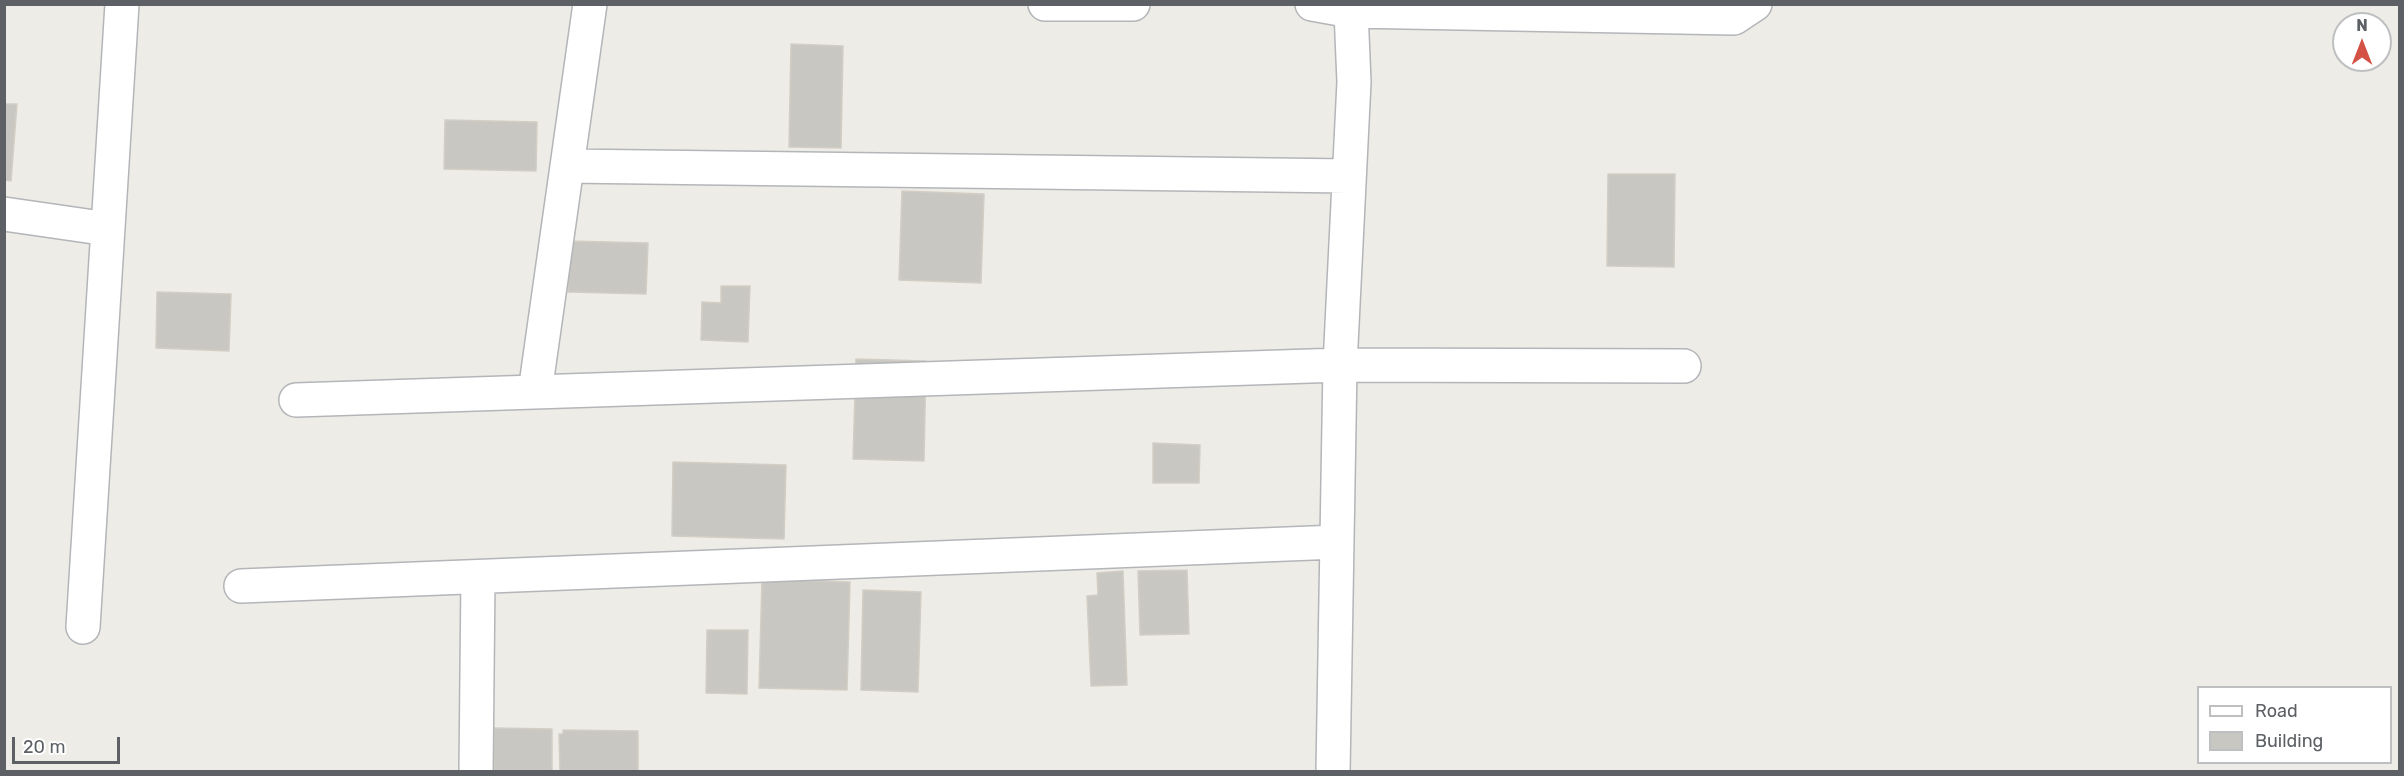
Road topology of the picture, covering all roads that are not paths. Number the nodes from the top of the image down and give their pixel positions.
1 (122, 4) edge
2 (590, 4) edge
3 (1046, 4) edge
4 (1133, 4) edge
5 (1312, 4) edge
6 (1755, 4) edge
7 (1113, 5) edge
8 (1352, 8) edge
9 (1666, 11) edge
10 (567, 166) junction
11 (1349, 176) junction
12 (4, 214) edge
13 (108, 229) junction
14 (1340, 365) junction
15 (1684, 366) dead end
16 (535, 392) junction
17 (296, 400) dead end
18 (1337, 542) junction
19 (478, 577) junction
20 (241, 586) dead end
21 (83, 627) dead end
22 (476, 771) edge
23 (1333, 771) edge

1 - 13 street
2 - 10 street
3 - 7 street
4 - 7 street
5 - 8 street
6 - 9 street
8 - 9 street
8 - 11 street
10 - 11 street
10 - 16 street
11 - 14 street
12 - 13 street
13 - 21 street
14 - 15 street
14 - 16 street
14 - 18 street
16 - 17 street
18 - 19 street
18 - 23 street
19 - 20 street
19 - 22 street

